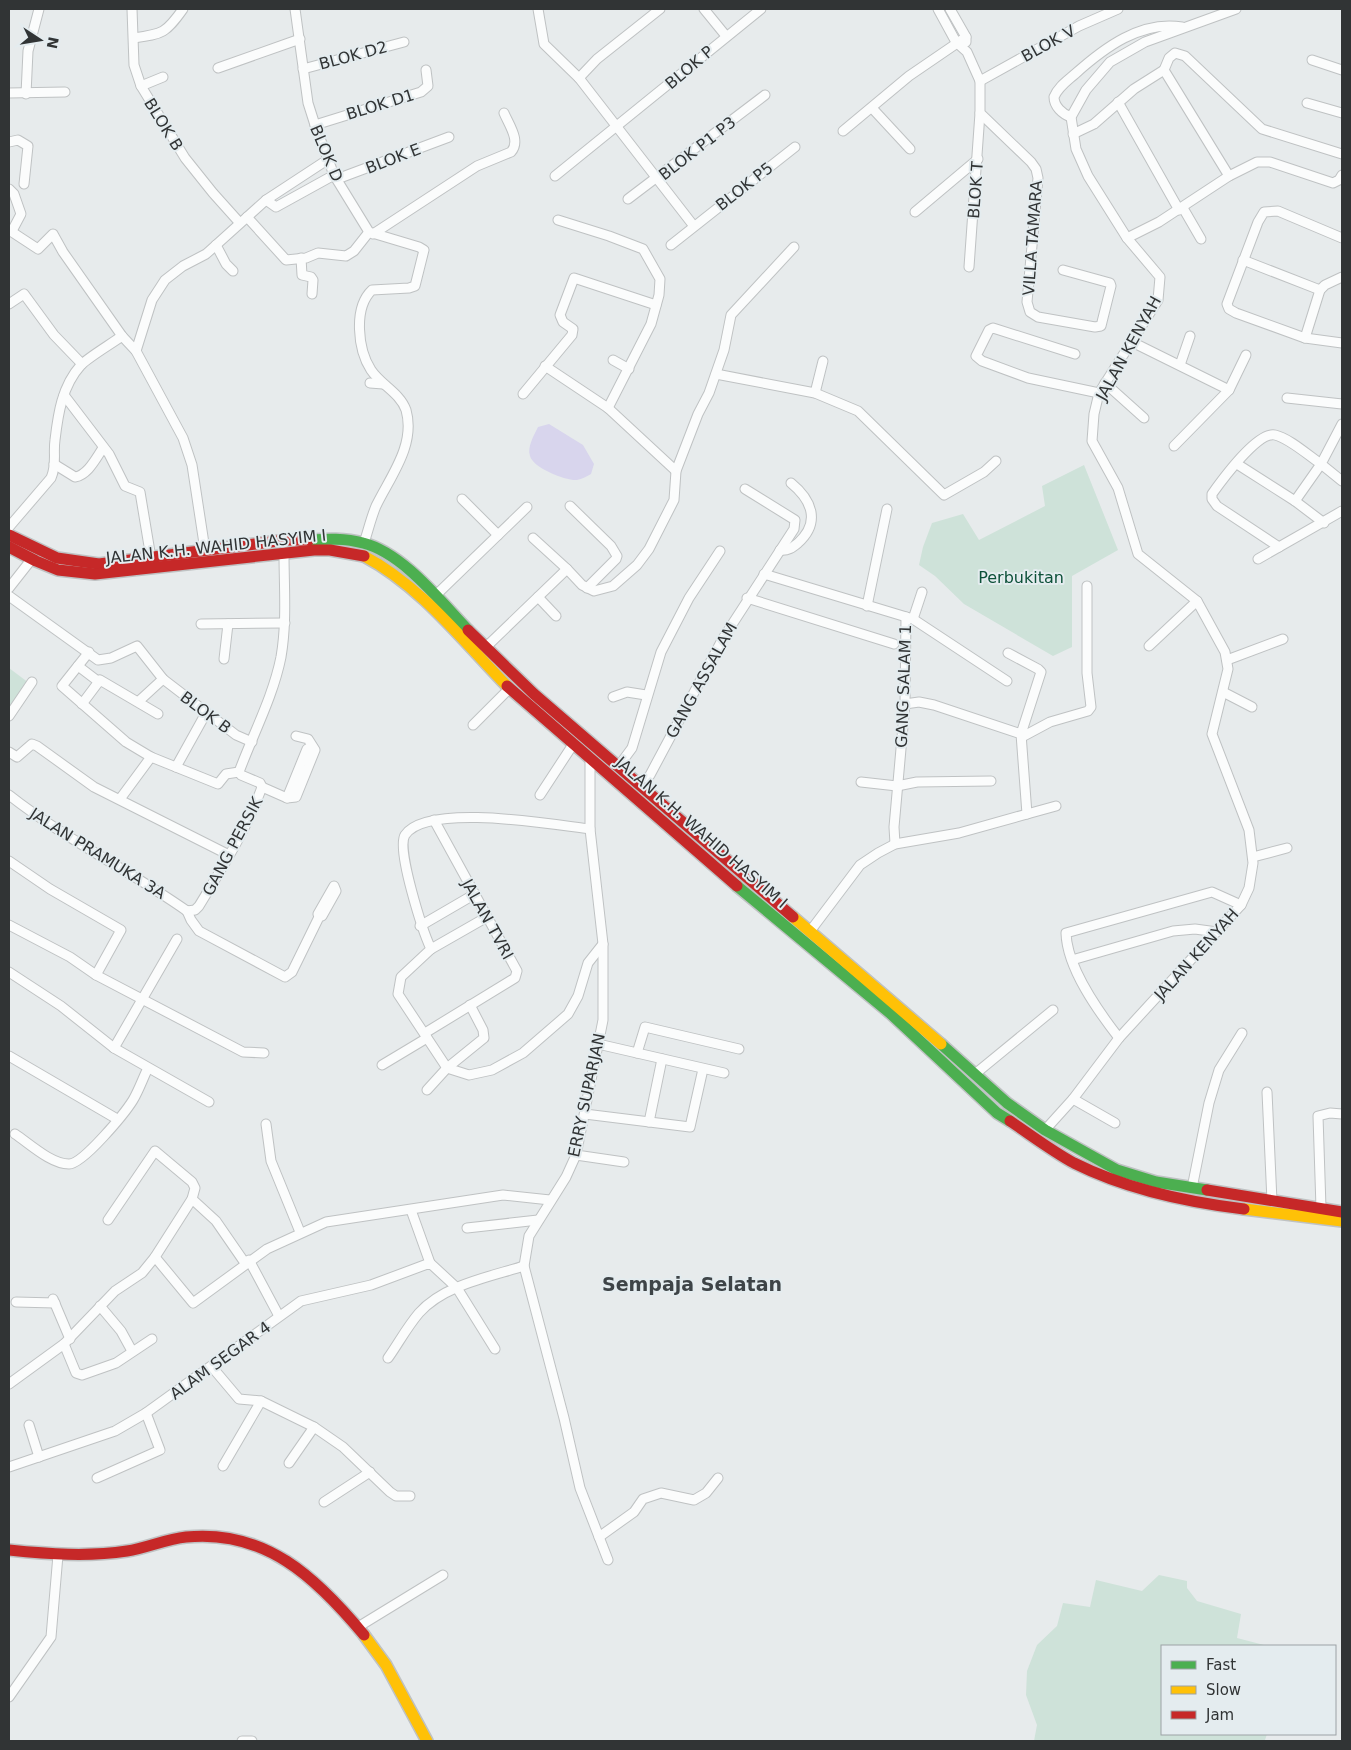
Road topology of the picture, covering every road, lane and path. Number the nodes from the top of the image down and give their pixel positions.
1 (39, 9) edge
2 (132, 9) edge
3 (183, 9) edge
4 (295, 9) edge
5 (538, 9) edge
6 (660, 9) edge
7 (704, 9) edge
8 (761, 9) edge
9 (938, 9) edge
10 (950, 9) edge
11 (1118, 9) edge
12 (1236, 9) edge
13 (1187, 27) junction
14 (726, 36) junction
15 (966, 37) junction
16 (134, 38) junction
17 (300, 38) junction
18 (404, 42) dead end
19 (956, 42) junction
20 (967, 52) junction
21 (1312, 60) dead end
22 (218, 68) dead end
23 (303, 69) junction
24 (426, 70) dead end
25 (1164, 70) junction
26 (1342, 70) edge
27 (163, 78) dead end
28 (580, 78) junction
29 (980, 80) junction
30 (141, 86) junction
31 (65, 92) dead end
32 (9, 93) edge
33 (26, 94) junction
34 (765, 95) dead end
35 (1118, 102) junction
36 (1306, 103) dead end
37 (872, 108) junction
38 (504, 113) dead end
39 (980, 113) junction
40 (1342, 113) edge
41 (1071, 117) junction
42 (315, 125) junction
43 (618, 126) junction
44 (843, 131) dead end
45 (1073, 134) junction
46 (449, 137) dead end
47 (9, 142) edge
48 (795, 147) dead end
49 (910, 149) dead end
50 (1342, 154) edge
51 (978, 159) junction
52 (327, 160) junction
53 (1342, 175) edge
54 (555, 176) dead end
55 (1229, 176) junction
56 (335, 177) junction
57 (658, 178) junction
58 (24, 184) dead end
59 (9, 189) edge
60 (628, 199) dead end
61 (266, 200) junction
62 (1181, 209) junction
63 (915, 212) dead end
64 (243, 219) junction
65 (558, 220) dead end
66 (693, 225) junction
67 (11, 230) edge
68 (371, 233) junction
69 (1126, 238) junction
70 (1342, 238) edge
71 (1201, 239) dead end
72 (216, 244) junction
73 (671, 244) dead end
74 (794, 246) dead end
75 (301, 258) junction
76 (1243, 260) junction
77 (970, 267) dead end
78 (1063, 270) dead end
79 (233, 271) dead end
80 (1342, 277) edge
81 (1320, 290) junction
82 (312, 294) dead end
83 (9, 304) edge
84 (656, 305) junction
85 (122, 336) junction
86 (1190, 336) dead end
87 (1305, 338) junction
88 (1130, 341) junction
89 (1342, 343) edge
90 (136, 351) junction
91 (1075, 354) dead end
92 (1246, 355) dead end
93 (613, 360) dead end
94 (823, 361) dead end
95 (82, 364) junction
96 (1180, 365) junction
97 (545, 366) junction
98 (629, 369) junction
99 (716, 374) junction
100 (370, 383) dead end
101 (383, 384) junction
102 (1105, 384) junction
103 (1229, 390) junction
104 (815, 393) junction
105 (523, 394) dead end
106 (1099, 394) junction
107 (64, 395) junction
108 (1287, 398) dead end
109 (1342, 404) edge
110 (608, 408) junction
111 (1144, 418) dead end
112 (1342, 424) edge
113 (1174, 446) dead end
114 (103, 448) junction
115 (996, 461) dead end
116 (54, 464) junction
117 (1237, 464) junction
118 (1321, 464) junction
119 (676, 471) junction
120 (1342, 481) edge
121 (792, 483) dead end
122 (745, 489) dead end
123 (462, 499) dead end
124 (1295, 502) junction
125 (570, 506) dead end
126 (527, 507) dead end
127 (887, 509) dead end
128 (1342, 511) edge
129 (1324, 523) junction
130 (9, 526) edge
131 (9, 535) edge
132 (498, 535) junction
133 (533, 538) dead end
134 (364, 543) junction
135 (314, 545) junction
136 (9, 547) edge
137 (1279, 548) junction
138 (205, 550) junction
139 (780, 550) junction
140 (720, 551) dead end
141 (284, 553) junction
142 (151, 558) junction
143 (1258, 559) dead end
144 (31, 560) junction
145 (568, 568) junction
146 (764, 574) junction
147 (1087, 586) dead end
148 (9, 588) edge
149 (588, 588) junction
150 (922, 592) dead end
151 (9, 596) edge
152 (435, 596) junction
153 (538, 597) junction
154 (747, 598) junction
155 (1197, 601) junction
156 (867, 606) junction
157 (556, 616) dead end
158 (910, 618) junction
159 (285, 623) junction
160 (201, 624) dead end
161 (228, 624) junction
162 (1283, 639) dead end
163 (894, 644) dead end
164 (1149, 646) dead end
165 (485, 648) junction
166 (89, 652) junction
167 (1008, 653) dead end
168 (224, 659) dead end
169 (1227, 660) junction
170 (78, 666) junction
171 (163, 679) junction
172 (1006, 680) dead end
173 (32, 682) dead end
174 (99, 682) junction
175 (510, 688) junction
176 (1223, 692) junction
177 (646, 695) junction
178 (613, 697) dead end
179 (138, 701) junction
180 (82, 704) junction
181 (905, 704) junction
182 (1252, 707) dead end
183 (206, 713) junction
184 (158, 714) dead end
185 (9, 716) edge
186 (473, 725) dead end
187 (1021, 735) junction
188 (296, 736) dead end
189 (252, 742) junction
190 (574, 743) junction
191 (9, 752) edge
192 (151, 757) junction
193 (590, 757) junction
194 (176, 767) junction
195 (618, 768) junction
196 (239, 772) junction
197 (991, 781) dead end
198 (861, 782) dead end
199 (640, 786) junction
200 (897, 786) junction
201 (262, 787) junction
202 (9, 795) edge
203 (540, 795) dead end
204 (120, 799) junction
205 (1056, 806) dead end
206 (1027, 814) junction
207 (434, 820) junction
208 (590, 829) junction
209 (700, 838) junction
210 (894, 844) junction
211 (1287, 848) dead end
212 (693, 849) junction
213 (229, 855) junction
214 (1253, 857) junction
215 (9, 861) edge
216 (475, 894) junction
217 (1241, 905) junction
218 (188, 911) junction
219 (319, 917) dead end
220 (487, 917) junction
221 (9, 925) edge
222 (420, 926) junction
223 (811, 930) junction
224 (1217, 932) junction
225 (177, 939) dead end
226 (603, 944) junction
227 (431, 949) junction
228 (1072, 960) junction
229 (9, 972) edge
230 (96, 975) junction
231 (144, 999) junction
232 (470, 1005) junction
233 (1053, 1010) dead end
234 (1242, 1033) dead end
235 (426, 1036) junction
236 (1119, 1038) junction
237 (598, 1044) junction
238 (114, 1048) junction
239 (739, 1049) dead end
240 (264, 1053) dead end
241 (637, 1053) junction
242 (9, 1056) edge
243 (662, 1059) junction
244 (382, 1065) dead end
245 (148, 1068) junction
246 (447, 1068) junction
247 (702, 1069) junction
248 (724, 1074) dead end
249 (975, 1074) junction
250 (427, 1090) dead end
251 (1266, 1092) dead end
252 (1073, 1099) junction
253 (209, 1102) dead end
254 (1007, 1102) junction
255 (997, 1112) junction
256 (585, 1114) junction
257 (1342, 1114) edge
258 (117, 1119) junction
259 (649, 1122) junction
260 (1115, 1123) dead end
261 (266, 1124) dead end
262 (1045, 1130) junction
263 (15, 1134) dead end
264 (576, 1155) junction
265 (624, 1162) dead end
266 (1192, 1188) junction
267 (1240, 1195) junction
268 (192, 1199) junction
269 (550, 1200) junction
270 (1264, 1203) junction
271 (1237, 1208) junction
272 (1321, 1208) junction
273 (411, 1210) junction
274 (1342, 1212) edge
275 (108, 1220) dead end
276 (538, 1220) junction
277 (1342, 1221) edge
278 (466, 1228) dead end
279 (300, 1232) junction
280 (156, 1257) junction
281 (247, 1262) junction
282 (432, 1264) junction
283 (524, 1266) junction
284 (458, 1288) junction
285 (16, 1302) dead end
286 (100, 1306) junction
287 (280, 1316) junction
288 (152, 1339) dead end
289 (67, 1341) junction
290 (495, 1349) dead end
291 (132, 1351) junction
292 (388, 1358) dead end
293 (212, 1367) junction
294 (9, 1384) edge
295 (261, 1401) junction
296 (146, 1413) junction
297 (29, 1425) dead end
298 (314, 1427) junction
299 (39, 1457) junction
300 (289, 1463) dead end
301 (223, 1466) dead end
302 (9, 1467) edge
303 (370, 1472) junction
304 (96, 1478) dead end
305 (718, 1478) dead end
306 (410, 1496) dead end
307 (324, 1502) dead end
308 (599, 1537) junction
309 (9, 1550) edge
310 (58, 1555) junction
311 (608, 1560) dead end
312 (443, 1575) dead end
313 (358, 1626) junction
314 (9, 1697) edge
315 (242, 1741) edge
316 (252, 1741) edge
317 (427, 1741) edge

1 - 33 street
2 - 16 street, BLOK B
3 - 16 street
4 - 17 street, BLOK D
5 - 28 street
6 - 28 street
7 - 14 street
8 - 14 street, BLOK P
9 - 19 street
10 - 15 street
11 - 29 street, BLOK V
12 - 13 street
13 - 41 street
13 - 41 street
14 - 43 street, BLOK P
15 - 19 street
15 - 20 street
16 - 30 street, BLOK B
17 - 22 street
17 - 23 street, BLOK D
18 - 23 street, BLOK D2
19 - 20 street
19 - 37 street
20 - 29 street
21 - 26 street
23 - 42 street, BLOK D
24 - 42 street, BLOK D1
25 - 35 street
25 - 50 street
25 - 55 street
27 - 30 street
28 - 43 street
29 - 39 street
30 - 64 street, BLOK B
31 - 33 street
32 - 33 street
34 - 57 street, BLOK P1 P3
35 - 45 street
35 - 62 street
36 - 40 street
37 - 44 street
37 - 49 street
38 - 68 street
39 - 51 street, BLOK T
39 - 78 street, VILLA TAMARA
41 - 45 street, JALAN KENYAH
42 - 52 street, BLOK D
43 - 54 street, BLOK P
43 - 57 street
45 - 69 street, JALAN KENYAH
46 - 56 street, BLOK E
47 - 58 street
48 - 66 street, BLOK P5
51 - 63 street
51 - 77 street, BLOK T
52 - 56 street, BLOK D
52 - 61 street
53 - 55 street
55 - 62 street
56 - 61 street, BLOK E
56 - 68 street, BLOK D
57 - 60 street, BLOK P1 P3
57 - 66 street
59 - 67 street
61 - 64 street
62 - 69 street
62 - 71 street
64 - 72 street
64 - 75 street, BLOK B
65 - 84 street
66 - 73 street, BLOK P5
67 - 85 street
68 - 75 street
68 - 101 street
69 - 88 street, JALAN KENYAH
70 - 76 street
72 - 79 street
72 - 90 street
74 - 99 street
75 - 82 street
76 - 81 street
76 - 87 street
80 - 81 street
81 - 87 street
83 - 95 street
84 - 97 street
84 - 98 street
85 - 90 street
85 - 95 street
86 - 96 street
87 - 89 street
88 - 96 street
88 - 102 street, JALAN KENYAH
90 - 138 street
91 - 106 street
92 - 103 street
93 - 98 street
94 - 104 street
95 - 107 street
96 - 103 street
97 - 105 street
97 - 110 street
98 - 110 street
99 - 104 street
99 - 119 street
100 - 101 street
101 - 134 street
102 - 106 street, JALAN KENYAH
102 - 111 street
103 - 113 street
104 - 115 street
106 - 155 street, JALAN KENYAH
107 - 114 street
107 - 116 street
108 - 109 street
110 - 119 street
112 - 118 street
114 - 116 street
114 - 142 street
116 - 130 street
117 - 118 street
117 - 124 street
117 - 137 street
118 - 120 street
118 - 124 street
119 - 149 street
121 - 139 street
122 - 139 street, GANG ASSALAM
123 - 132 street
124 - 129 street
125 - 149 street
126 - 132 street
127 - 156 street
128 - 129 street
129 - 137 street
131 - 142 main road, JALAN K.H. WAHID HASYIM I
132 - 152 street
133 - 145 street
134 - 135 main road, JALAN K.H. WAHID HASYIM I
134 - 152 main road, JALAN K.H. WAHID HASYIM I
135 - 138 main road, JALAN K.H. WAHID HASYIM I
135 - 141 main road, JALAN K.H. WAHID HASYIM I
135 - 175 main road, JALAN K.H. WAHID HASYIM I
136 - 144 main road, JALAN K.H. WAHID HASYIM I
137 - 143 street
138 - 142 main road, JALAN K.H. WAHID HASYIM I
139 - 146 street, GANG ASSALAM
140 - 177 street
141 - 144 main road, JALAN K.H. WAHID HASYIM I
141 - 159 street, GANG PERSIK
144 - 148 street
145 - 149 street
145 - 153 street
146 - 154 street, GANG ASSALAM
146 - 156 street, GANG SALAM 1
147 - 187 street
150 - 158 street
151 - 166 street
152 - 165 main road, JALAN K.H. WAHID HASYIM I
153 - 157 street
153 - 165 street
154 - 163 street
154 - 199 street, GANG ASSALAM
155 - 164 street
155 - 169 street, JALAN KENYAH
156 - 158 street, GANG SALAM 1
158 - 172 street
158 - 181 street, GANG SALAM 1
159 - 161 street
159 - 189 street, GANG PERSIK
160 - 161 street
161 - 168 street
162 - 169 street
165 - 195 main road, JALAN K.H. WAHID HASYIM I
166 - 170 street
166 - 171 street, BLOK B
167 - 187 street
169 - 176 street, JALAN KENYAH
170 - 174 street
170 - 180 street
171 - 179 street
171 - 183 street, BLOK B
173 - 185 street
174 - 179 street
174 - 180 street
175 - 186 street
175 - 190 main road, JALAN K.H. WAHID HASYIM I
176 - 182 street
176 - 214 street, JALAN KENYAH
177 - 178 street
177 - 195 street
179 - 184 street
180 - 192 street
181 - 187 street
181 - 200 street, GANG SALAM 1
183 - 189 street, BLOK B
183 - 194 street
187 - 206 street
188 - 201 street
189 - 196 street, GANG PERSIK
190 - 193 main road, JALAN K.H. WAHID HASYIM I
190 - 203 street
191 - 204 street
192 - 194 street
192 - 204 street
193 - 208 street, ERRY SUPARJAN
193 - 212 main road, JALAN K.H. WAHID HASYIM I
194 - 196 street
195 - 199 main road, JALAN K.H. WAHID HASYIM I
196 - 201 street, GANG PERSIK
197 - 200 street
198 - 200 street
199 - 209 main road, JALAN K.H. WAHID HASYIM I
200 - 210 street, GANG SALAM 1
201 - 213 street, GANG PERSIK
202 - 218 street, JALAN PRAMUKA 3A
204 - 213 street
205 - 206 street
206 - 210 street
207 - 208 street
207 - 216 street, JALAN TVRI
207 - 222 street
208 - 226 street, ERRY SUPARJAN
209 - 212 main road
209 - 223 main road, JALAN K.H. WAHID HASYIM I
210 - 223 street
211 - 214 street
212 - 255 main road, JALAN K.H. WAHID HASYIM I
213 - 218 street, GANG PERSIK
214 - 217 street, JALAN KENYAH
215 - 230 street
216 - 220 street, JALAN TVRI
216 - 222 street
217 - 224 street, JALAN KENYAH
217 - 228 street
218 - 219 street
220 - 227 street
220 - 232 street, JALAN TVRI
221 - 230 street
222 - 227 street
223 - 249 main road, JALAN K.H. WAHID HASYIM I
224 - 228 street
224 - 236 street, JALAN KENYAH
225 - 231 street
226 - 237 street, ERRY SUPARJAN
226 - 246 street
227 - 235 street
228 - 236 street
229 - 238 street
230 - 231 street
231 - 238 street
231 - 240 street
232 - 235 street, JALAN TVRI
232 - 246 street
233 - 249 street
234 - 266 street
235 - 244 street, JALAN TVRI
235 - 246 street
236 - 252 street, JALAN KENYAH
237 - 241 street
237 - 256 street, ERRY SUPARJAN
238 - 245 street
239 - 241 street
241 - 243 street
242 - 258 street
243 - 247 street
243 - 259 street
245 - 253 street
245 - 258 street
246 - 250 street
247 - 248 street
247 - 259 street
249 - 254 main road, JALAN K.H. WAHID HASYIM I
251 - 270 street
252 - 260 street
252 - 262 street, JALAN KENYAH
254 - 255 main road
254 - 262 main road, JALAN K.H. WAHID HASYIM I
255 - 271 main road, JALAN K.H. WAHID HASYIM I
256 - 259 street
256 - 264 street, ERRY SUPARJAN
257 - 272 street
258 - 263 street
261 - 279 street
262 - 266 main road, JALAN K.H. WAHID HASYIM I
264 - 265 street
264 - 269 street, ERRY SUPARJAN
266 - 267 main road, JALAN K.H. WAHID HASYIM I
267 - 270 main road, JALAN K.H. WAHID HASYIM I
267 - 271 main road
268 - 275 street
268 - 280 street
268 - 281 street
269 - 273 street
269 - 276 street, ERRY SUPARJAN
270 - 271 main road, JALAN K.H. WAHID HASYIM I
270 - 272 main road, JALAN K.H. WAHID HASYIM I
270 - 277 main road, JALAN K.H. WAHID HASYIM I
272 - 274 main road, JALAN K.H. WAHID HASYIM I
273 - 279 street
273 - 282 street
276 - 278 street
276 - 283 street, ERRY SUPARJAN
279 - 281 street
280 - 281 street
280 - 286 street
281 - 287 street
282 - 284 street
282 - 287 street, ALAM SEGAR 4
283 - 284 street
283 - 308 street, ERRY SUPARJAN
284 - 290 street
284 - 292 street
285 - 289 street
286 - 289 street
286 - 291 street
287 - 293 street, ALAM SEGAR 4
288 - 291 street
289 - 291 street
289 - 294 street
293 - 295 street
293 - 296 street, ALAM SEGAR 4
295 - 298 street
295 - 301 street
296 - 299 street, ALAM SEGAR 4
296 - 304 street
297 - 299 street
298 - 300 street
298 - 303 street
299 - 302 street, ALAM SEGAR 4
303 - 306 street
303 - 307 street
305 - 308 street
308 - 311 street, ERRY SUPARJAN
309 - 310 main road
310 - 313 main road
310 - 314 street
312 - 313 street
313 - 317 main road
315 - 316 street

